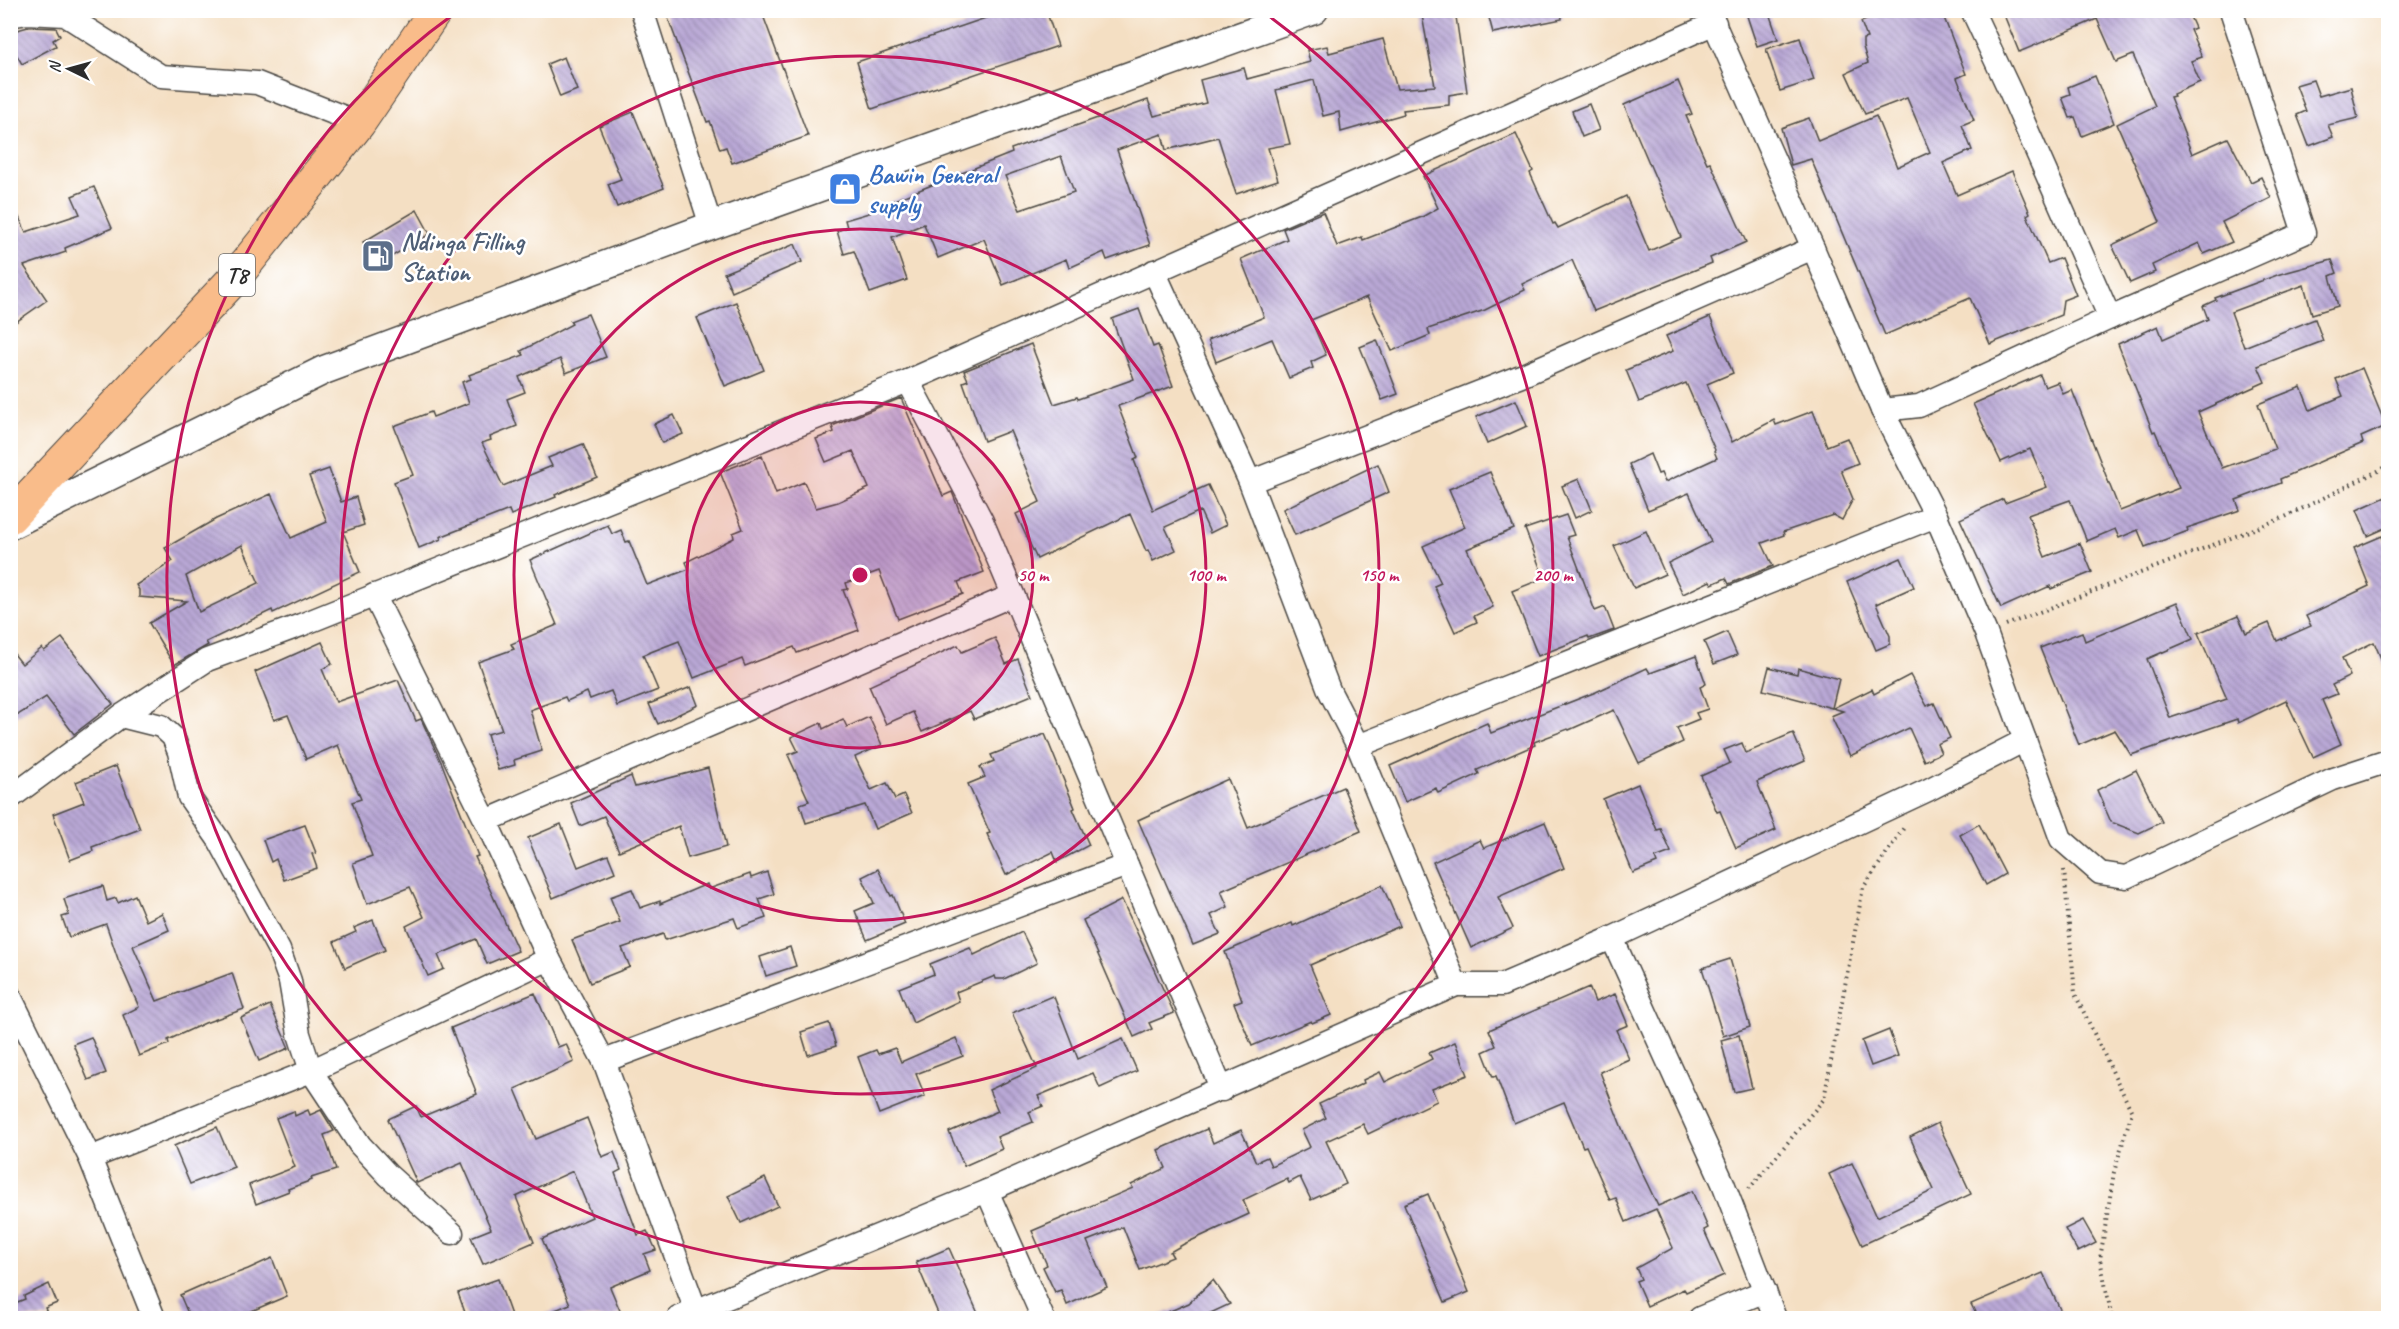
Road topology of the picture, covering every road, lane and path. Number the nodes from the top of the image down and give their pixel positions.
1 (436, 10) edge
2 (642, 10) edge
3 (1314, 10) edge
4 (1972, 10) edge
5 (2233, 13) edge
6 (10, 16) edge
7 (1712, 17) edge
8 (359, 123) junction
9 (711, 226) junction
10 (1813, 248) junction
11 (1154, 271) junction
12 (2110, 318) junction
13 (908, 381) junction
14 (1882, 410) junction
15 (2388, 466) edge
16 (1250, 482) junction
17 (1936, 516) junction
18 (10, 517) edge
19 (10, 525) edge
20 (374, 595) junction
21 (1013, 595) junction
22 (1986, 633) junction
23 (121, 716) junction
24 (2025, 740) junction
25 (1358, 746) junction
26 (2388, 761) edge
27 (1928, 790) junction
28 (10, 798) edge
29 (486, 820) junction
30 (2061, 839) junction
31 (1127, 866) junction
32 (1612, 938) junction
33 (549, 959) junction
34 (1456, 985) junction
35 (10, 996) edge
36 (604, 1061) junction
37 (311, 1071) junction
38 (1221, 1090) junction
39 (90, 1158) junction
40 (987, 1191) junction
41 (1733, 1208) junction
42 (452, 1233) dead end
43 (1765, 1291) junction
44 (687, 1315) edge
45 (154, 1318) edge
46 (1043, 1318) edge
47 (1700, 1318) edge
48 (1775, 1318) edge
49 (2112, 1318) edge

1 - 8 highway, T8
2 - 9 street
3 - 9 street
4 - 12 street
5 - 12 street
6 - 8 street
7 - 10 street
7 - 11 street
8 - 18 highway, T8
9 - 19 street
10 - 14 street
10 - 16 street
11 - 13 street
11 - 16 street
12 - 14 street
13 - 20 street
13 - 21 street
14 - 17 street
15 - 22 path
16 - 25 street
17 - 22 street
17 - 25 street
20 - 23 street
20 - 29 street
21 - 29 street
21 - 31 street
22 - 24 street
23 - 28 street
23 - 37 street
24 - 27 street
24 - 30 street
25 - 34 street
26 - 30 street
27 - 32 street
27 - 41 path
29 - 33 street
30 - 49 path
31 - 36 street
31 - 38 street
32 - 34 street
32 - 41 street
33 - 36 street
33 - 37 street
34 - 38 street
35 - 39 street
36 - 44 street
37 - 39 street
37 - 42 street
38 - 40 street
39 - 45 street
40 - 44 street
40 - 46 street
41 - 43 street
43 - 47 street
43 - 48 street

